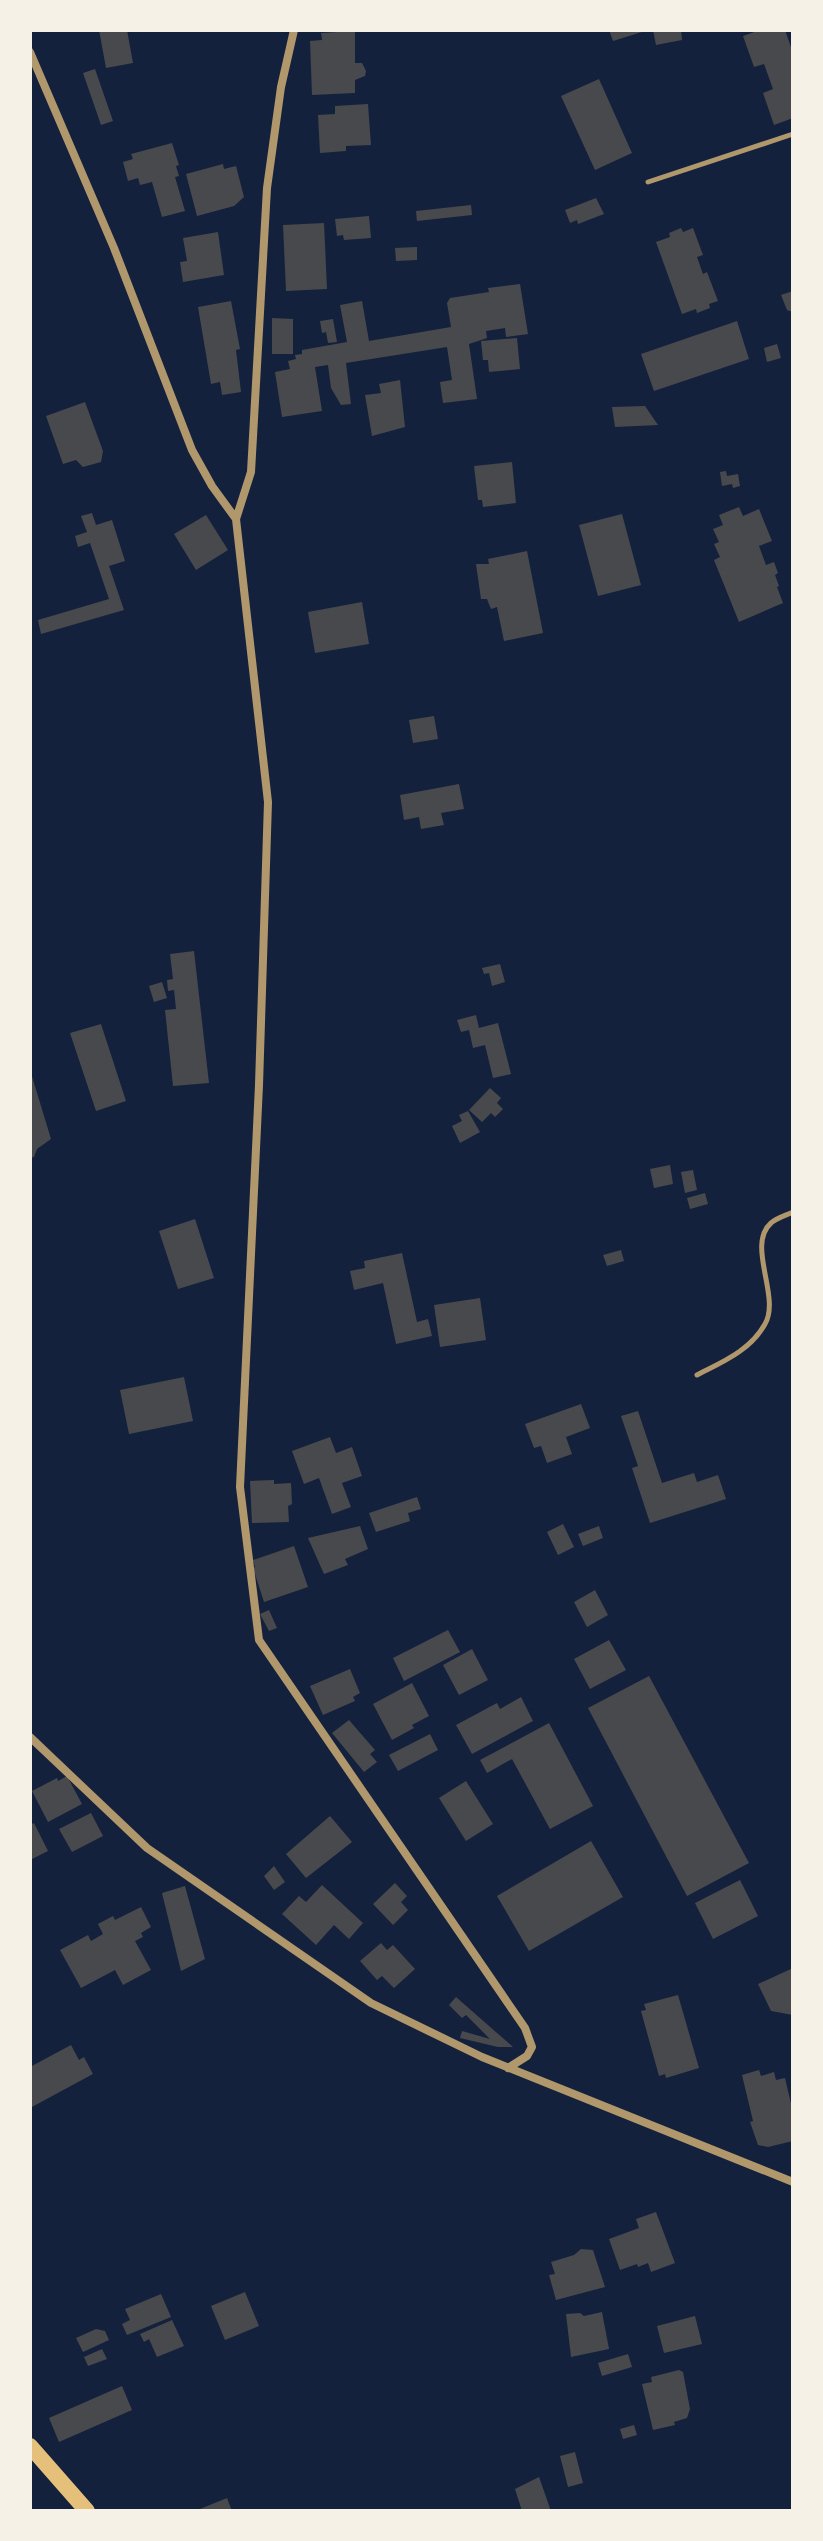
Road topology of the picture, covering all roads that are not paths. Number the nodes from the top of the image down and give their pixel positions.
1 (294, 30) edge
2 (30, 52) edge
3 (793, 134) edge
4 (648, 182) dead end
5 (236, 519) junction
6 (793, 1212) edge
7 (697, 1375) dead end
8 (30, 1737) edge
9 (508, 2068) junction
10 (793, 2182) edge
11 (30, 2446) edge
12 (87, 2511) edge

1 - 5 street
2 - 5 street
3 - 4 lane
5 - 9 street
6 - 7 lane
8 - 9 street
9 - 10 street
11 - 12 main road

